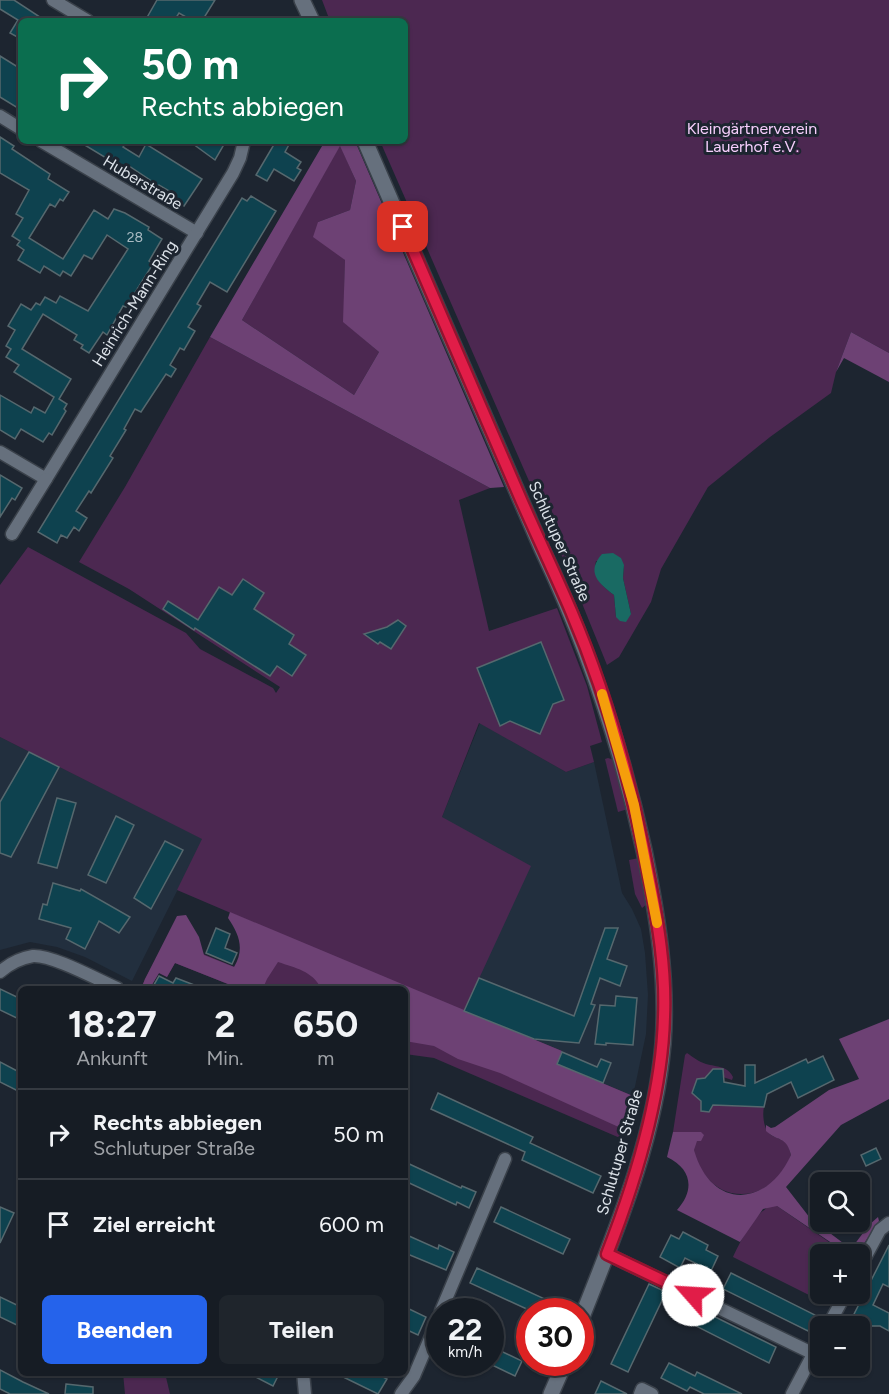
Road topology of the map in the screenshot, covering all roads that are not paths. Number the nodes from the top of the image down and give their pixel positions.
1 (53, 0) edge
2 (302, 0) edge
3 (83, 18) edge
4 (311, 18) edge
5 (0, 117) edge
6 (18, 127) edge
7 (46, 144) edge
8 (243, 144) edge
9 (366, 144) edge
10 (197, 233) junction
11 (0, 452) edge
12 (46, 479) junction
13 (12, 534) dead end
14 (0, 972) edge
15 (113, 986) edge
16 (505, 1159) dead end
17 (889, 1223) edge
18 (870, 1248) edge
19 (607, 1254) junction
20 (446, 1298) edge
21 (590, 1298) edge
22 (426, 1348) edge
23 (810, 1352) edge
24 (810, 1361) edge
25 (303, 1376) edge
26 (559, 1376) edge
27 (305, 1394) edge
28 (401, 1394) edge
29 (551, 1394) edge
30 (792, 1394) edge

1 - 3 street
2 - 4 main road
5 - 6 street
7 - 10 street, Huberstraße
8 - 10 street, Heinrich-Mann-Ring
9 - 19 main road, Schlutuper Straße
10 - 12 street, Heinrich-Mann-Ring
11 - 12 street
12 - 13 street, Heinrich-Mann-Ring
14 - 15 street
16 - 20 street
17 - 18 street
19 - 21 main road, Schlutuper Straße
19 - 23 street
22 - 28 street
24 - 30 street
25 - 27 street
26 - 29 main road

